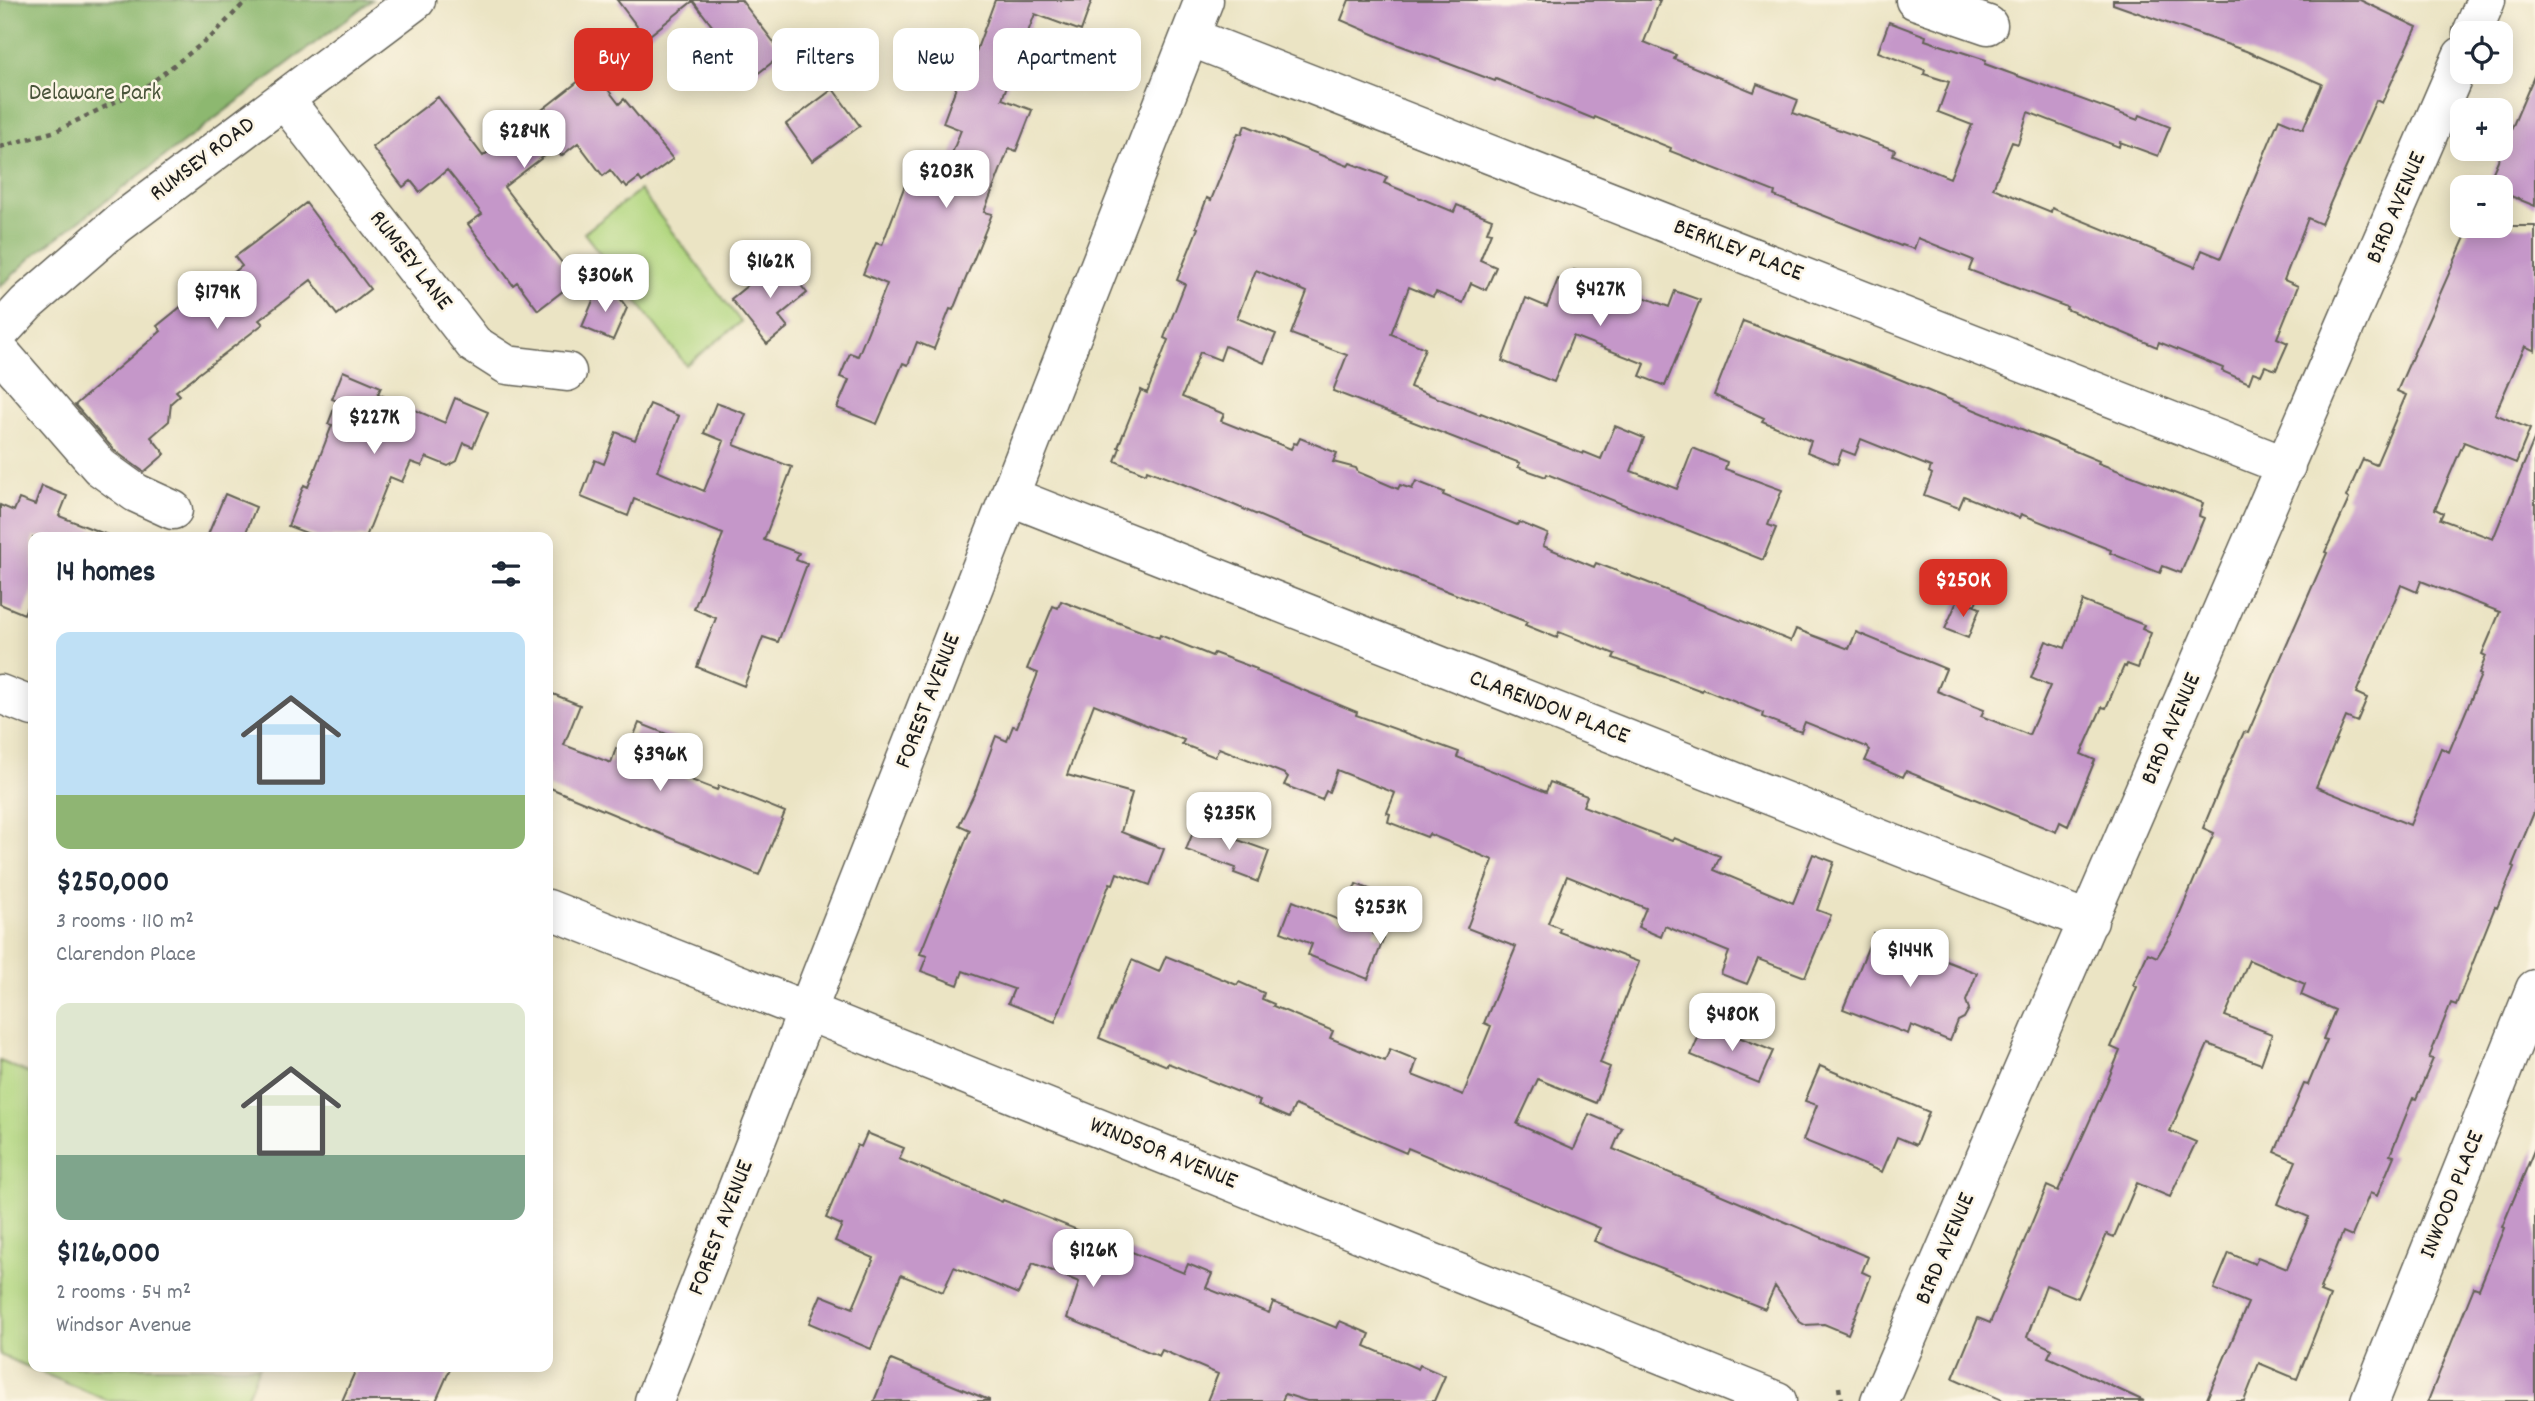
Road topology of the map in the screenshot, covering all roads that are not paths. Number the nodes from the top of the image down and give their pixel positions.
1 (416, 0) edge
2 (1204, 0) edge
3 (2486, 0) edge
4 (1936, 3) edge
5 (2477, 21) edge
6 (1987, 25) dead end
7 (1189, 37) junction
8 (2450, 84) edge
9 (284, 99) junction
10 (0, 332) edge
11 (0, 352) edge
12 (567, 372) dead end
13 (2286, 466) junction
14 (1009, 496) junction
15 (173, 510) dead end
16 (0, 694) edge
17 (28, 705) edge
18 (553, 911) edge
19 (2089, 921) junction
20 (2535, 989) edge
21 (807, 1011) junction
22 (654, 1401) edge
23 (1777, 1401) edge
24 (1880, 1401) edge
25 (2370, 1401) edge

1 - 9 street, RUMSEY ROAD
2 - 7 street, FOREST AVENUE
3 - 5 street
4 - 6 street
7 - 13 street, BERKLEY PLACE
7 - 14 street, FOREST AVENUE
8 - 13 street, BIRD AVENUE
9 - 10 street, RUMSEY ROAD
9 - 12 street, RUMSEY LANE
11 - 15 street
13 - 19 street, BIRD AVENUE
14 - 19 street, CLARENDON PLACE
14 - 21 street, FOREST AVENUE
16 - 17 street
18 - 21 street, WINDSOR AVENUE
19 - 24 street, BIRD AVENUE
20 - 25 street, INWOOD PLACE
21 - 22 street, FOREST AVENUE
21 - 23 street, WINDSOR AVENUE

